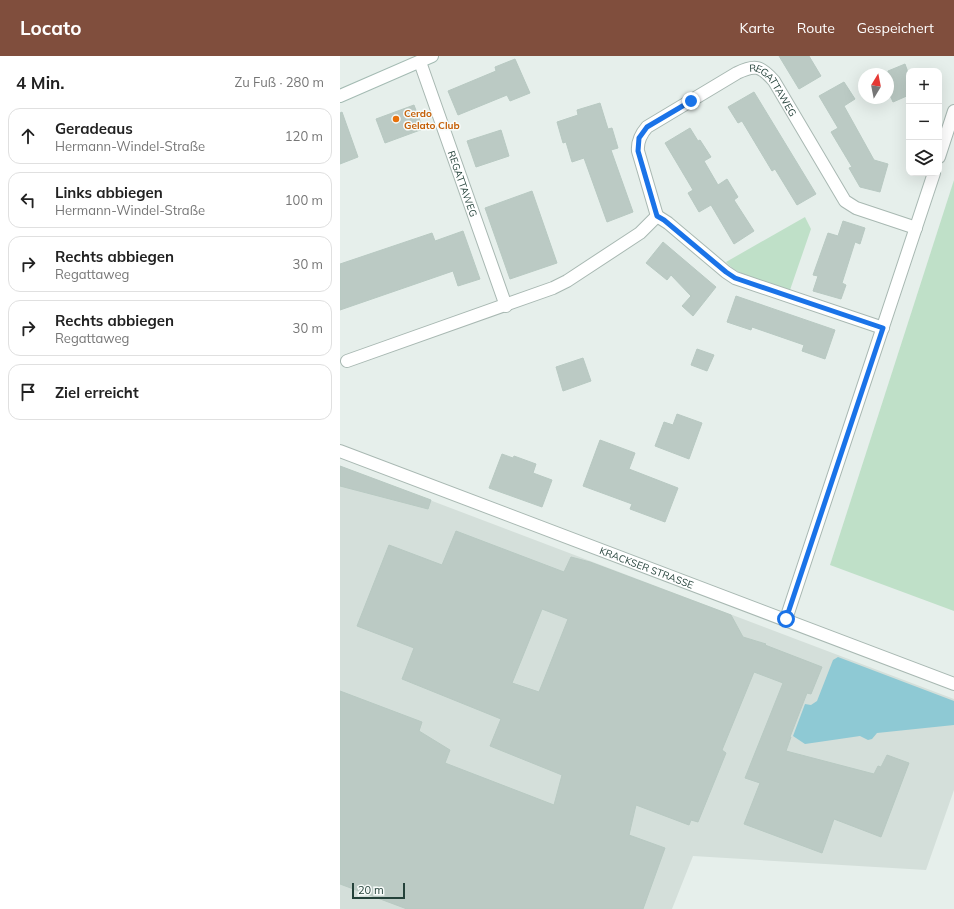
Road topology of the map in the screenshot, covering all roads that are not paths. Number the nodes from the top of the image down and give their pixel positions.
1 (432, 56) edge
2 (420, 62) junction
3 (340, 96) edge
4 (954, 111) edge
5 (942, 148) edge
6 (933, 176) edge
7 (657, 216) junction
8 (916, 228) junction
9 (506, 306) junction
10 (883, 328) junction
11 (347, 361) dead end
12 (340, 451) edge
13 (786, 619) junction
14 (954, 684) edge

1 - 2 street
2 - 3 street
2 - 9 street, REGATTAWEG
4 - 5 street
6 - 8 street
7 - 8 street, REGATTAWEG
7 - 9 street
7 - 10 street
8 - 10 street
9 - 11 street
10 - 13 street
12 - 13 street, KRACKSER STRASSE
13 - 14 street, KRACKSER STRASSE

